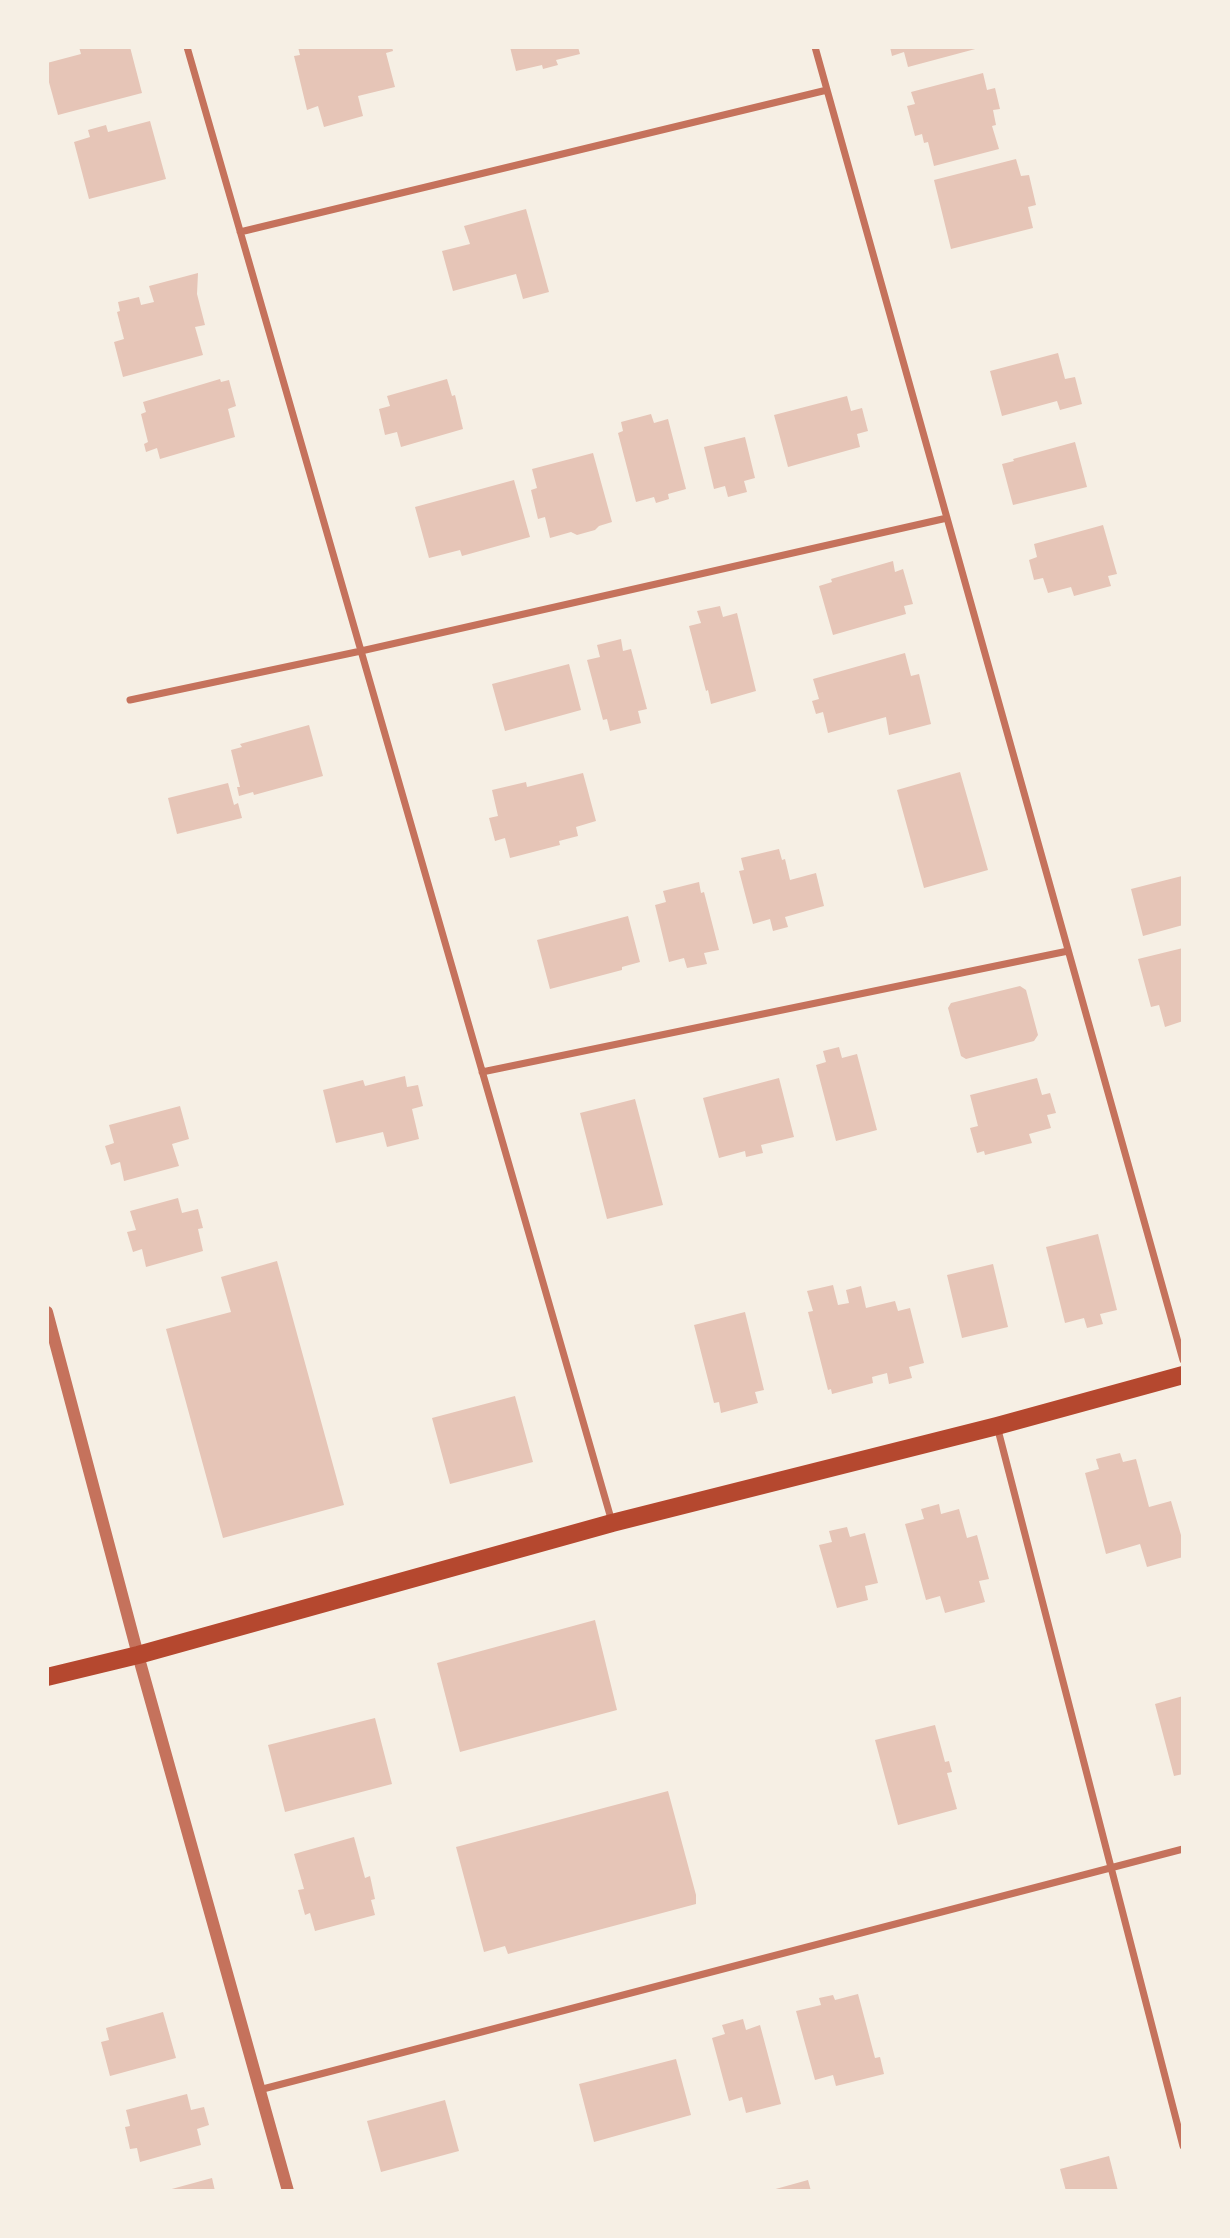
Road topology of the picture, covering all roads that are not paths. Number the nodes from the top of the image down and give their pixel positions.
1 (187, 47) edge
2 (815, 47) edge
3 (827, 90) junction
4 (240, 232) junction
5 (947, 518) junction
6 (360, 651) junction
7 (130, 701) dead end
8 (1068, 951) junction
9 (482, 1072) junction
10 (47, 1312) edge
11 (1183, 1360) edge
12 (1183, 1375) edge
13 (997, 1426) junction
14 (612, 1523) junction
15 (138, 1655) junction
16 (47, 1677) edge
17 (1183, 1849) edge
18 (1111, 1868) junction
19 (259, 2090) junction
20 (1183, 2146) edge
21 (288, 2191) edge

1 - 4 street
2 - 3 street
3 - 4 street
3 - 5 street
4 - 6 street
5 - 6 street
5 - 8 street
6 - 7 street
6 - 9 street
8 - 9 street
8 - 11 street
9 - 14 street
10 - 15 street
12 - 13 main road
13 - 14 main road
13 - 18 street
14 - 15 main road
15 - 16 main road
15 - 19 street
17 - 18 street
18 - 19 street
18 - 20 street
19 - 21 street

